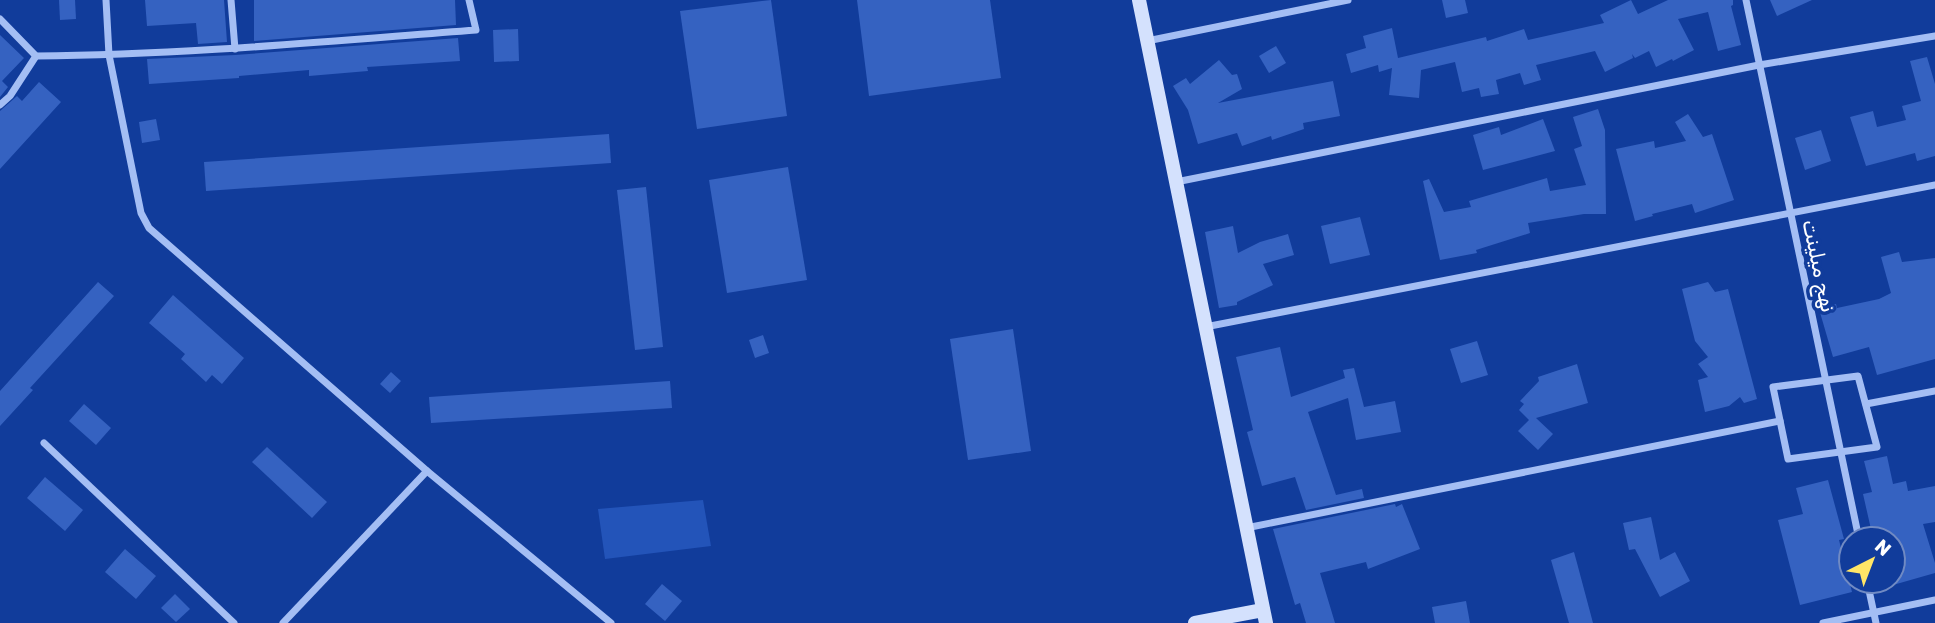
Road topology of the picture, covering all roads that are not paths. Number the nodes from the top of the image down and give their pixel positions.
1 (106, 0) edge
2 (232, 0) edge
3 (469, 0) edge
4 (1139, 0) edge
5 (1348, 0) edge
6 (1746, 0) edge
7 (0, 19) edge
8 (1935, 36) edge
9 (1147, 41) junction
10 (235, 49) junction
11 (109, 55) junction
12 (36, 56) junction
13 (1759, 65) junction
14 (0, 106) edge
15 (1176, 182) junction
16 (1935, 185) edge
17 (1790, 213) junction
18 (1205, 327) junction
19 (1826, 380) junction
20 (1935, 391) edge
21 (1866, 404) junction
22 (1780, 421) junction
23 (44, 443) dead end
24 (1841, 453) junction
25 (427, 471) junction
26 (1856, 525) edge
27 (1246, 528) junction
28 (1870, 595) edge
29 (1935, 600) edge
30 (1874, 613) junction
31 (1265, 616) edge
32 (234, 623) edge
33 (283, 623) edge
34 (611, 623) edge
35 (1195, 623) edge
36 (1823, 623) edge
37 (1876, 623) edge

1 - 11 street
2 - 10 street
3 - 10 street
4 - 9 main road
5 - 9 street
6 - 13 street, نهج ميلينت
7 - 12 street
8 - 13 street
9 - 15 main road
10 - 11 street
11 - 12 street
11 - 25 street
12 - 14 street
13 - 15 street
13 - 17 street, نهج ميلينت
15 - 18 main road
16 - 17 street
17 - 18 street
17 - 19 street, نهج ميلينت
18 - 27 main road
19 - 21 street
19 - 22 street
19 - 24 street, نهج ميلينت
20 - 21 street
21 - 24 street
22 - 24 street
22 - 27 street
23 - 32 street
24 - 26 street, نهج ميلينت
25 - 33 street
25 - 34 street
27 - 31 main road
28 - 30 street
29 - 30 street
30 - 36 street
30 - 37 street
31 - 35 main road

